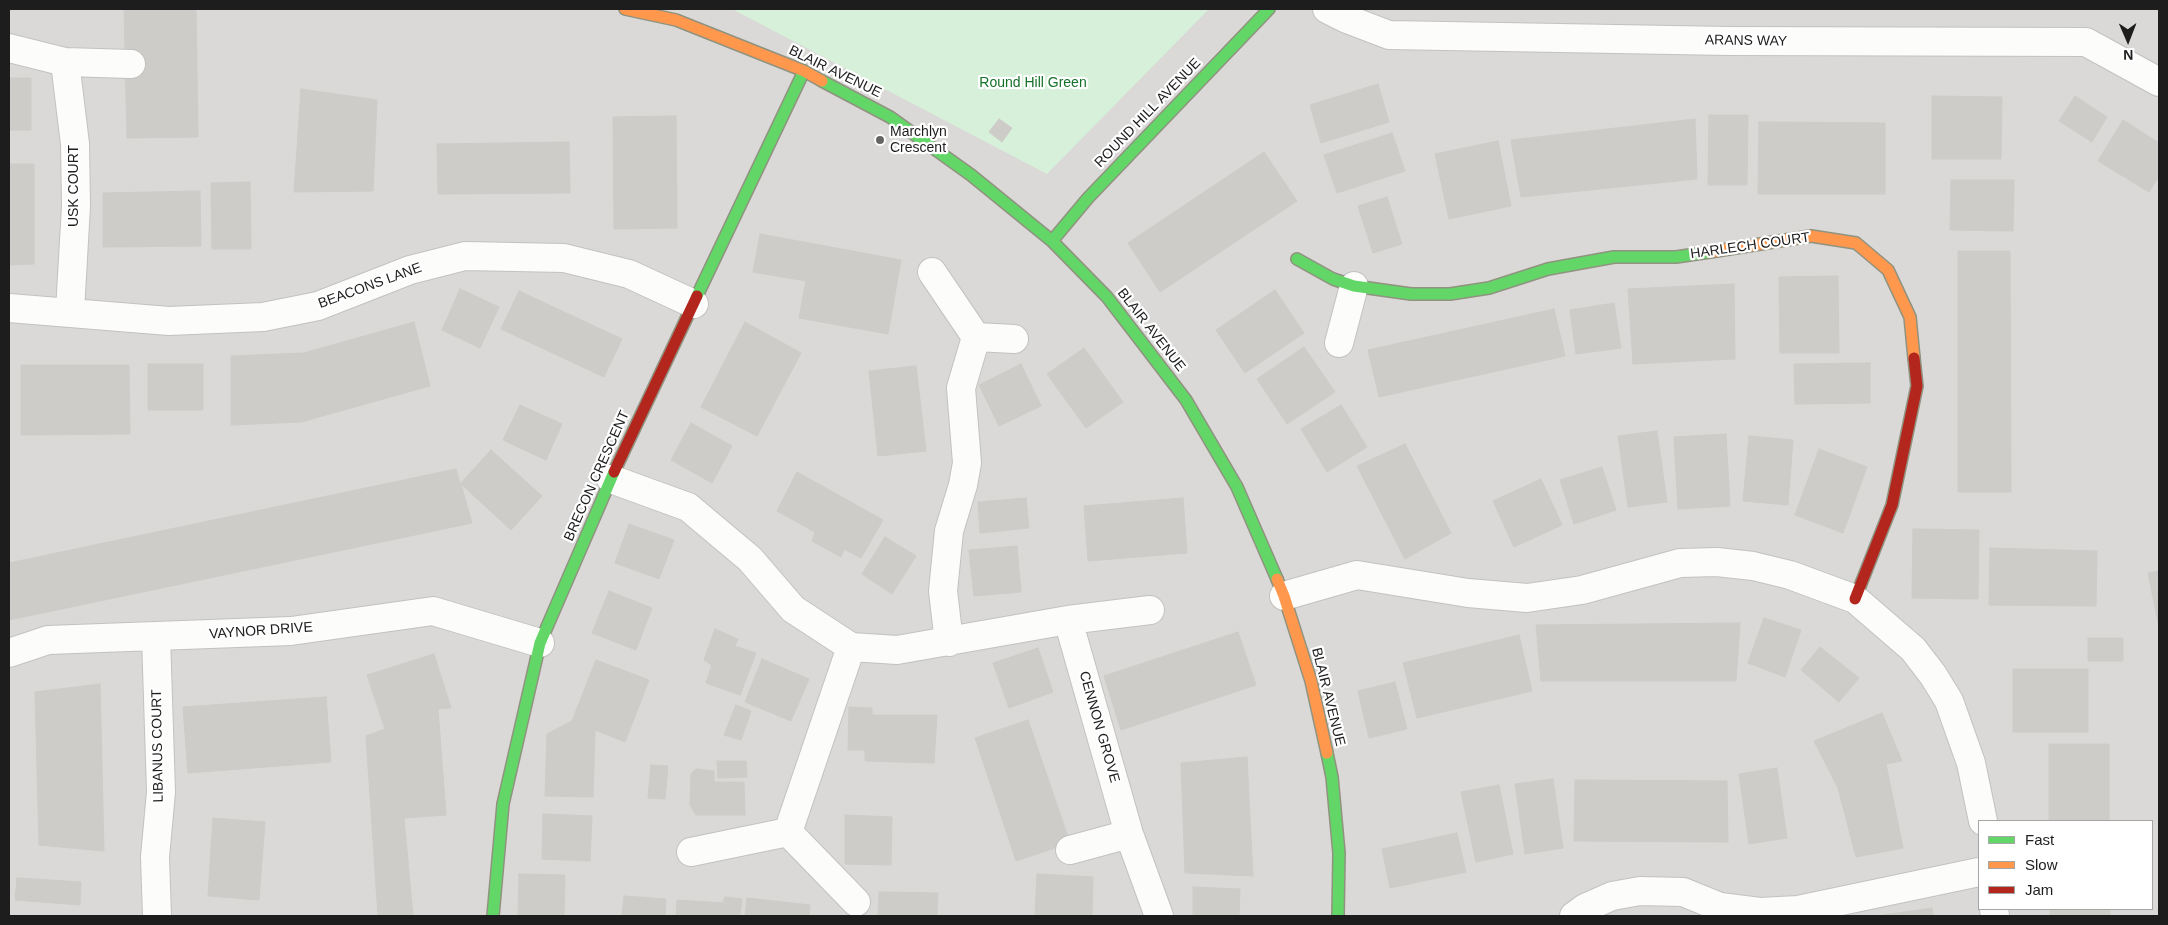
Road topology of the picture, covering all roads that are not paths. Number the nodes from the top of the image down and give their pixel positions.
1 (625, 9) edge
2 (1269, 9) edge
3 (1327, 9) edge
4 (9, 48) edge
5 (65, 62) junction
6 (131, 64) dead end
7 (804, 71) junction
8 (2159, 82) edge
9 (1052, 241) junction
10 (1297, 259) dead end
11 (932, 272) dead end
12 (1354, 286) junction
13 (694, 304) junction
14 (9, 308) edge
15 (70, 311) junction
16 (976, 337) junction
17 (1014, 339) dead end
18 (1339, 343) dead end
19 (611, 479) junction
20 (1284, 596) junction
21 (1855, 599) junction
22 (1150, 610) dead end
23 (1068, 620) junction
24 (156, 636) junction
25 (949, 642) junction
26 (540, 643) junction
27 (851, 647) junction
28 (9, 653) edge
29 (1983, 820) edge
30 (788, 832) junction
31 (1129, 834) junction
32 (1070, 850) dead end
33 (691, 852) dead end
34 (1978, 872) edge
35 (856, 902) dead end
36 (157, 916) edge
37 (493, 916) edge
38 (1159, 916) edge
39 (1338, 916) edge
40 (1574, 916) edge

1 - 7 street, BLAIR AVENUE
2 - 9 street, ROUND HILL AVENUE
3 - 8 street, ARANS WAY
4 - 5 street
5 - 6 street
5 - 15 street, USK COURT
7 - 9 street, BLAIR AVENUE
7 - 13 street, BRECON CRESCENT
9 - 20 street, BLAIR AVENUE
10 - 12 street, HARLECH COURT
11 - 16 street
12 - 18 street
12 - 21 street, HARLECH COURT
13 - 15 street, BEACONS LANE
13 - 19 street, BRECON CRESCENT
14 - 15 street, BEACONS LANE
16 - 17 street
16 - 25 street
19 - 26 street, BRECON CRESCENT
19 - 27 street
20 - 21 street
20 - 39 street, BLAIR AVENUE
21 - 29 street
22 - 23 street
23 - 25 street
23 - 31 street, CENNON GROVE
24 - 26 street, VAYNOR DRIVE
24 - 28 street, VAYNOR DRIVE
24 - 36 street, LIBANUS COURT
25 - 27 street
26 - 37 street, BRECON CRESCENT
27 - 30 street
30 - 33 street
30 - 35 street
31 - 32 street
31 - 38 street, CENNON GROVE
34 - 40 street

